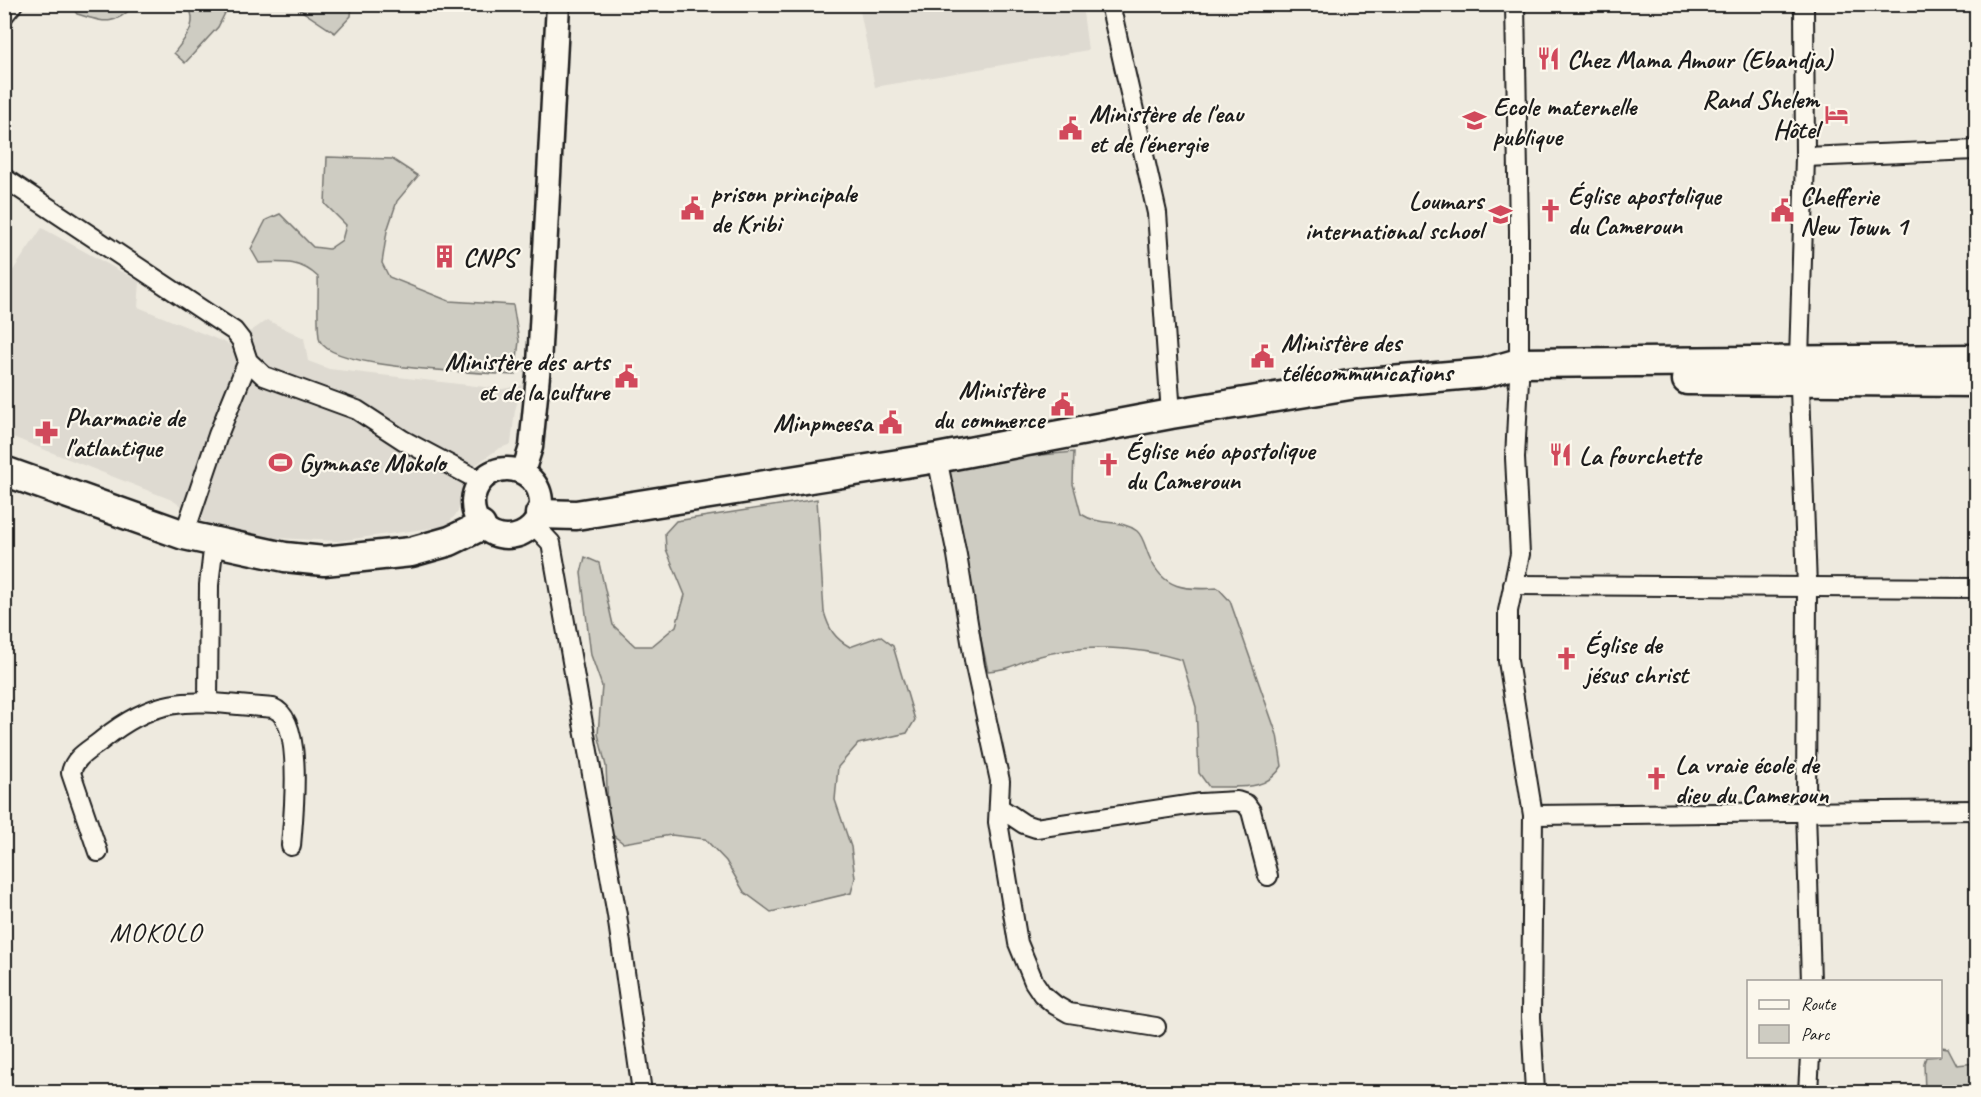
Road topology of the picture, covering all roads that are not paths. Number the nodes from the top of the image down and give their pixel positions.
1 (13, 4) edge
2 (558, 4) edge
3 (1110, 4) edge
4 (1515, 4) edge
5 (1804, 4) edge
6 (4, 15) edge
7 (1977, 150) edge
8 (1805, 157) junction
9 (4, 178) edge
10 (1977, 359) edge
11 (248, 361) junction
12 (1519, 371) junction
13 (1800, 371) junction
14 (1977, 382) edge
15 (1172, 414) junction
16 (937, 458) junction
17 (523, 472) junction
18 (5, 473) edge
19 (480, 481) junction
20 (537, 519) junction
21 (481, 526) junction
22 (184, 534) junction
23 (214, 542) junction
24 (1513, 585) junction
25 (1807, 588) junction
26 (1977, 588) edge
27 (208, 701) junction
28 (1000, 808) junction
29 (1806, 810) junction
30 (1977, 810) edge
31 (1533, 814) junction
32 (291, 846) dead end
33 (98, 852) dead end
34 (1268, 876) dead end
35 (1811, 980) edge
36 (1156, 1027) dead end
37 (1810, 1058) edge
38 (642, 1092) edge
39 (1535, 1092) edge
40 (1808, 1092) edge

1 - 6 street
2 - 17 street
3 - 15 street
4 - 12 street
5 - 8 street
7 - 8 street
8 - 13 street
9 - 11 street
10 - 13 main road
11 - 19 street
11 - 22 street
12 - 13 main road
12 - 15 main road
12 - 24 street
13 - 14 main road
13 - 25 street
15 - 16 main road
16 - 20 main road
16 - 28 street
17 - 19 street
17 - 20 street
18 - 22 main road
19 - 21 street
20 - 21 street
20 - 38 street
21 - 23 main road
22 - 23 main road
23 - 27 street
24 - 25 street
24 - 31 street
25 - 26 street
25 - 29 street
27 - 32 street
27 - 33 street
28 - 34 street
28 - 36 street
29 - 30 street
29 - 31 street
29 - 35 street
31 - 39 street
37 - 40 street

